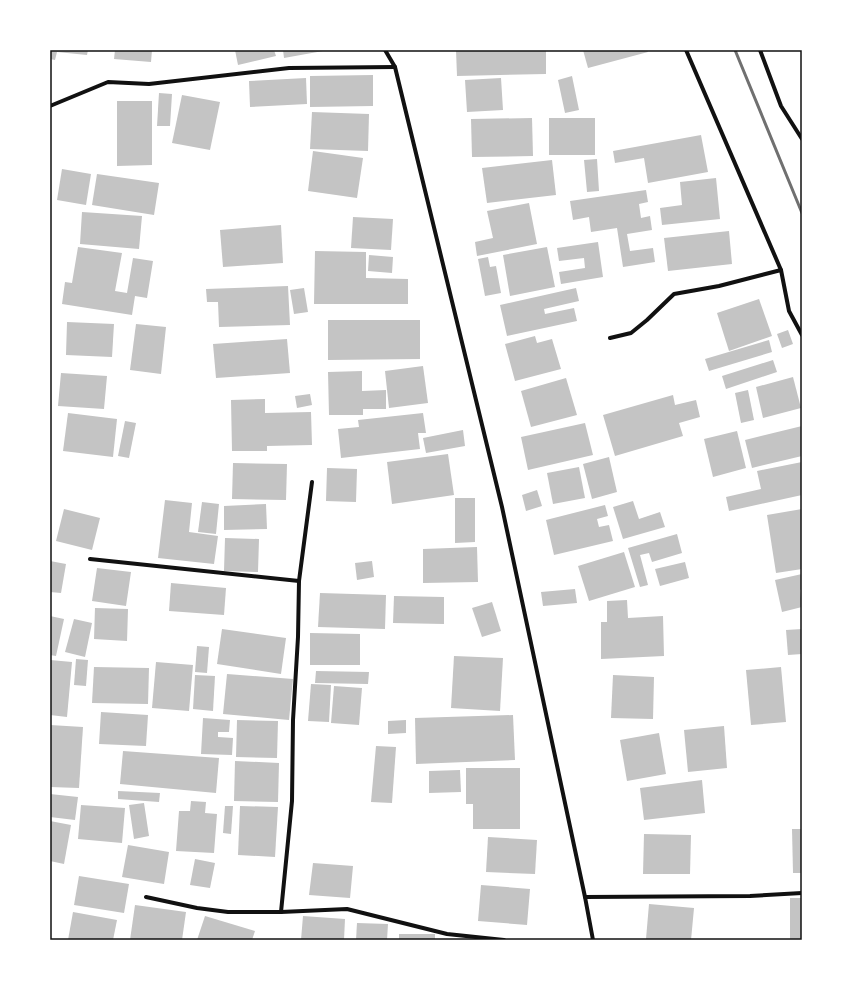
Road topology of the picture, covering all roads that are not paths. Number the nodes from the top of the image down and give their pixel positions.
1 (385, 50) edge
2 (686, 50) edge
3 (760, 50) edge
4 (395, 67) junction
5 (50, 106) edge
6 (802, 139) edge
7 (781, 270) junction
8 (802, 335) edge
9 (610, 338) dead end
10 (312, 482) dead end
11 (90, 559) dead end
12 (299, 581) junction
13 (802, 893) edge
14 (146, 897) dead end
15 (585, 897) junction
16 (281, 912) junction
17 (504, 940) edge
18 (593, 940) edge

1 - 4 street
2 - 7 street
3 - 6 street
4 - 5 street
4 - 15 street
7 - 8 street
7 - 9 street
10 - 12 street
11 - 12 street
12 - 16 street
13 - 15 street
14 - 16 street
15 - 18 street
16 - 17 street

